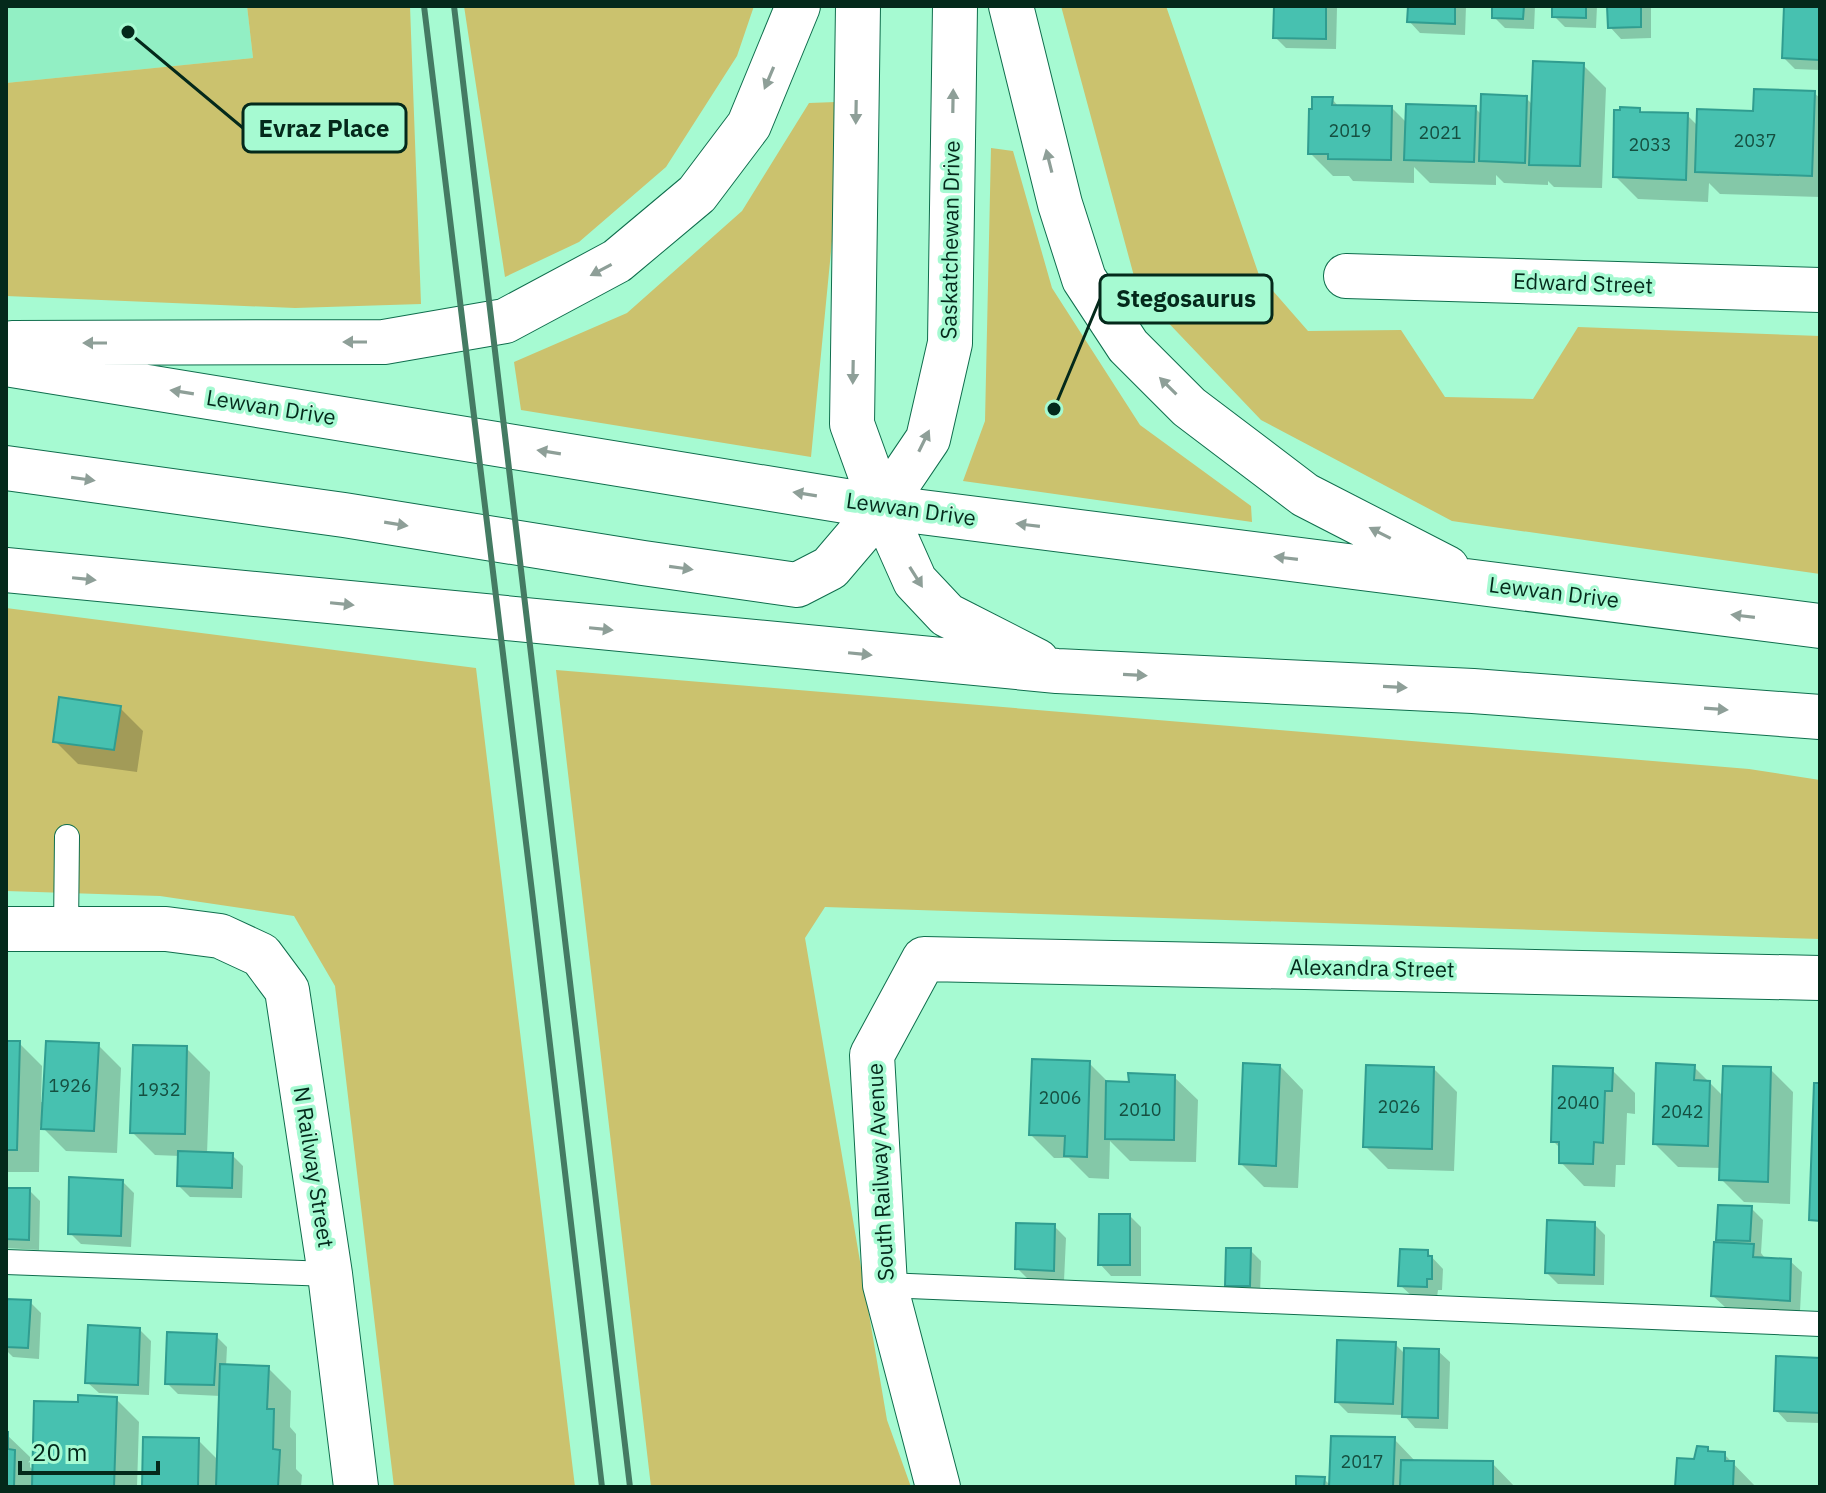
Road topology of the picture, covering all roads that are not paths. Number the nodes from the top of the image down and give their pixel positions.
1 (798, 6) edge
2 (858, 6) edge
3 (955, 6) edge
4 (1011, 6) edge
5 (1346, 276) dead end
6 (1820, 290) edge
7 (6, 343) edge
8 (6, 364) edge
9 (6, 468) edge
10 (882, 507) junction
11 (6, 570) edge
12 (1475, 581) junction
13 (1820, 626) edge
14 (1057, 671) junction
15 (1820, 717) edge
16 (67, 837) dead end
17 (6, 929) edge
18 (66, 929) junction
19 (924, 959) joint
20 (1820, 978) edge
21 (6, 1262) edge
22 (330, 1274) junction
23 (885, 1285) junction
24 (1820, 1324) edge
25 (356, 1487) edge
26 (938, 1487) edge

1 -> 7 main road
2 -> 10 main road
10 -> 3 main road, Saskatchewan Drive
12 -> 4 main road
5 - 6 main road, Edward Street
10 -> 8 main road, Lewvan Drive
9 -> 10 main road, Saskatchewan Drive
12 -> 10 main road, Lewvan Drive
10 -> 14 main road
11 -> 14 main road
13 -> 12 main road, Lewvan Drive
14 -> 15 main road
16 - 18 lane
17 - 18 main road
18 - 22 main road, N Railway Street
19 - 20 main road, Alexandra Street
19 - 23 main road, South Railway Avenue
21 - 22 lane
22 - 25 main road, N Railway Street
23 - 24 lane
23 - 26 main road, South Railway Avenue

